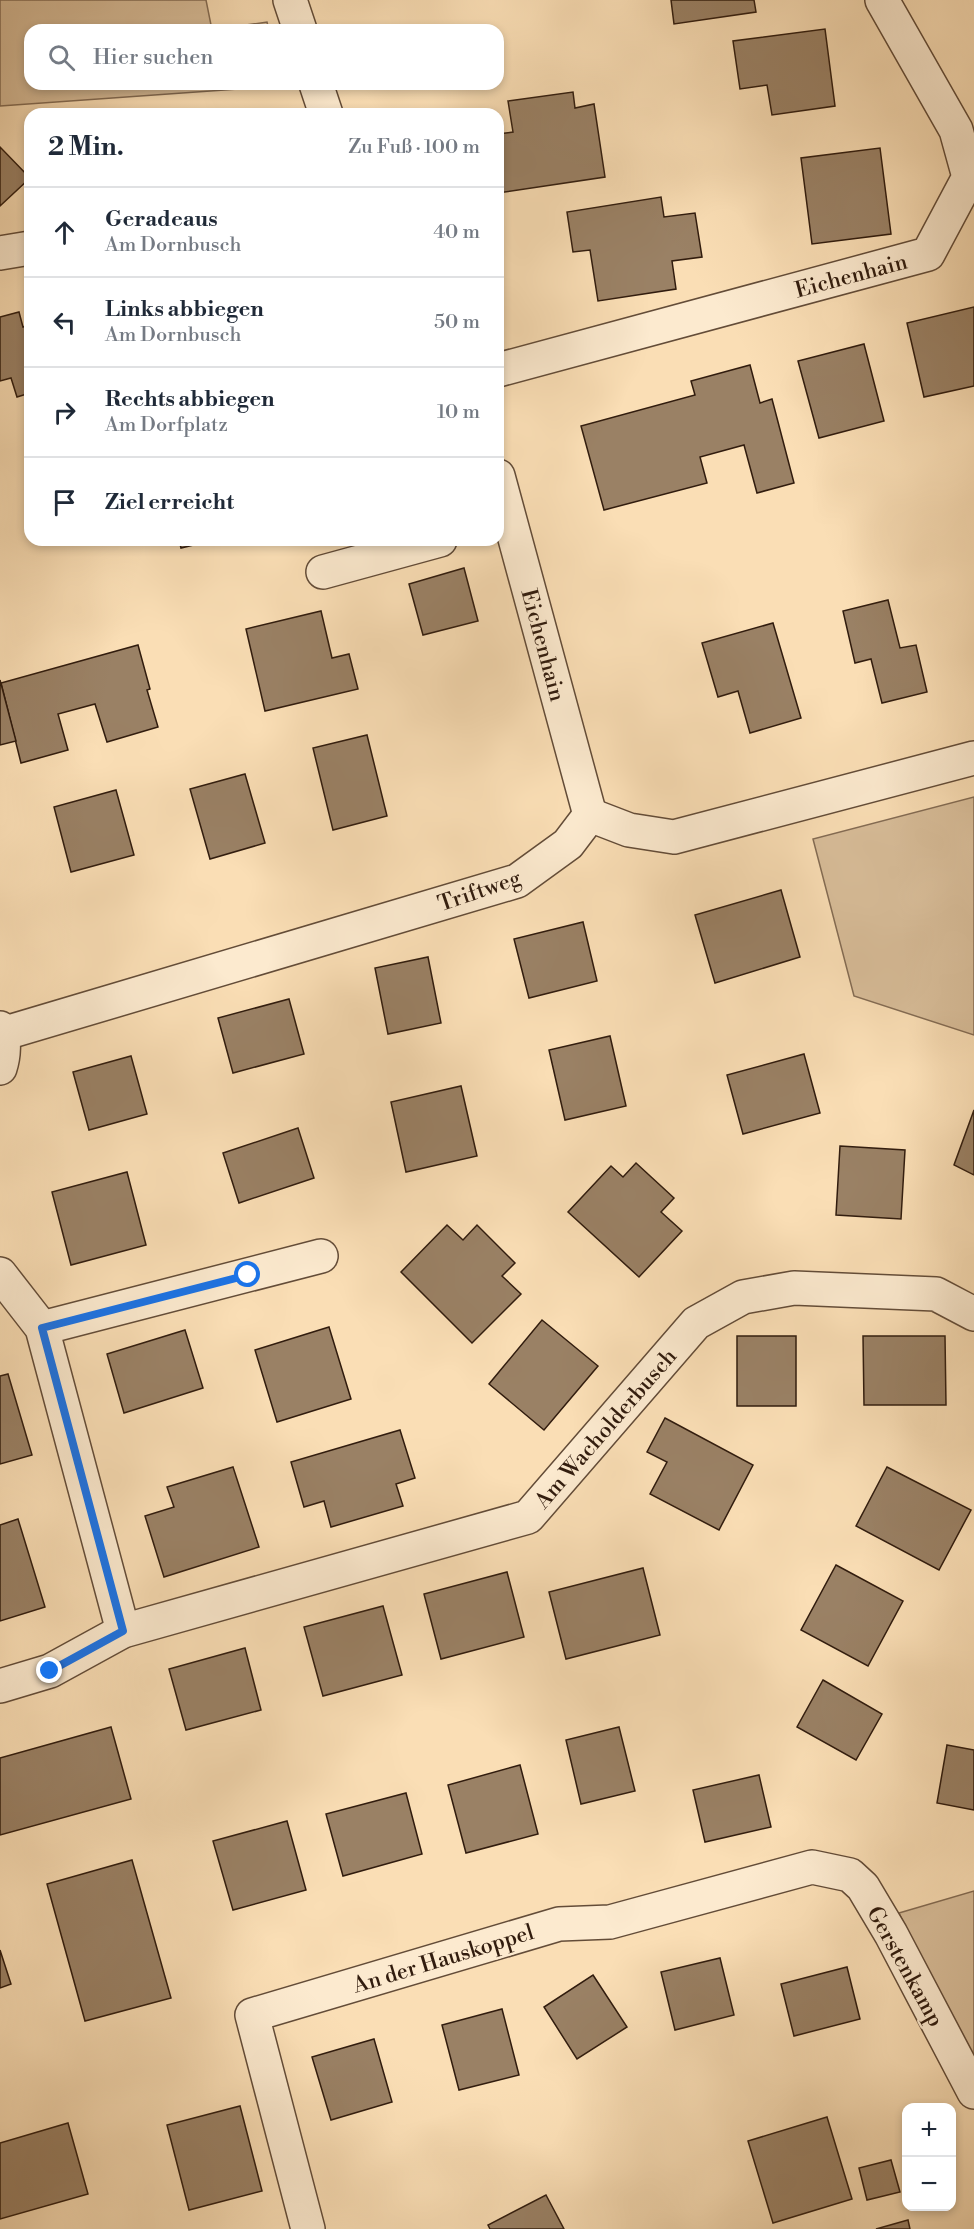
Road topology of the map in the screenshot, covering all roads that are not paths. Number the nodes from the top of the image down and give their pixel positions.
1 (290, 0) edge
2 (882, 0) edge
3 (298, 24) edge
4 (318, 90) edge
5 (324, 108) edge
6 (24, 249) edge
7 (0, 253) edge
8 (504, 368) edge
9 (505, 522) edge
10 (418, 546) edge
11 (323, 572) dead end
12 (974, 758) edge
13 (590, 816) junction
14 (1, 1031) edge
15 (0, 1068) edge
16 (321, 1256) dead end
17 (0, 1274) edge
18 (974, 1314) edge
19 (42, 1328) junction
20 (123, 1631) junction
21 (0, 1686) edge
22 (850, 1875) joint
23 (974, 2092) edge
24 (308, 2229) edge

1 - 3 street
2 - 8 street, Eichenhain
4 - 5 street
6 - 7 street
9 - 13 street, Eichenhain
10 - 11 street
12 - 13 street
13 - 14 street, Triftweg
14 - 15 street, Triftweg
16 - 19 street
17 - 19 street
18 - 20 street, Am Wacholderbusch
19 - 20 street
20 - 21 street, Am Wacholderbusch
22 - 23 street, Gerstenkamp
22 - 24 street, An der Hauskoppel

